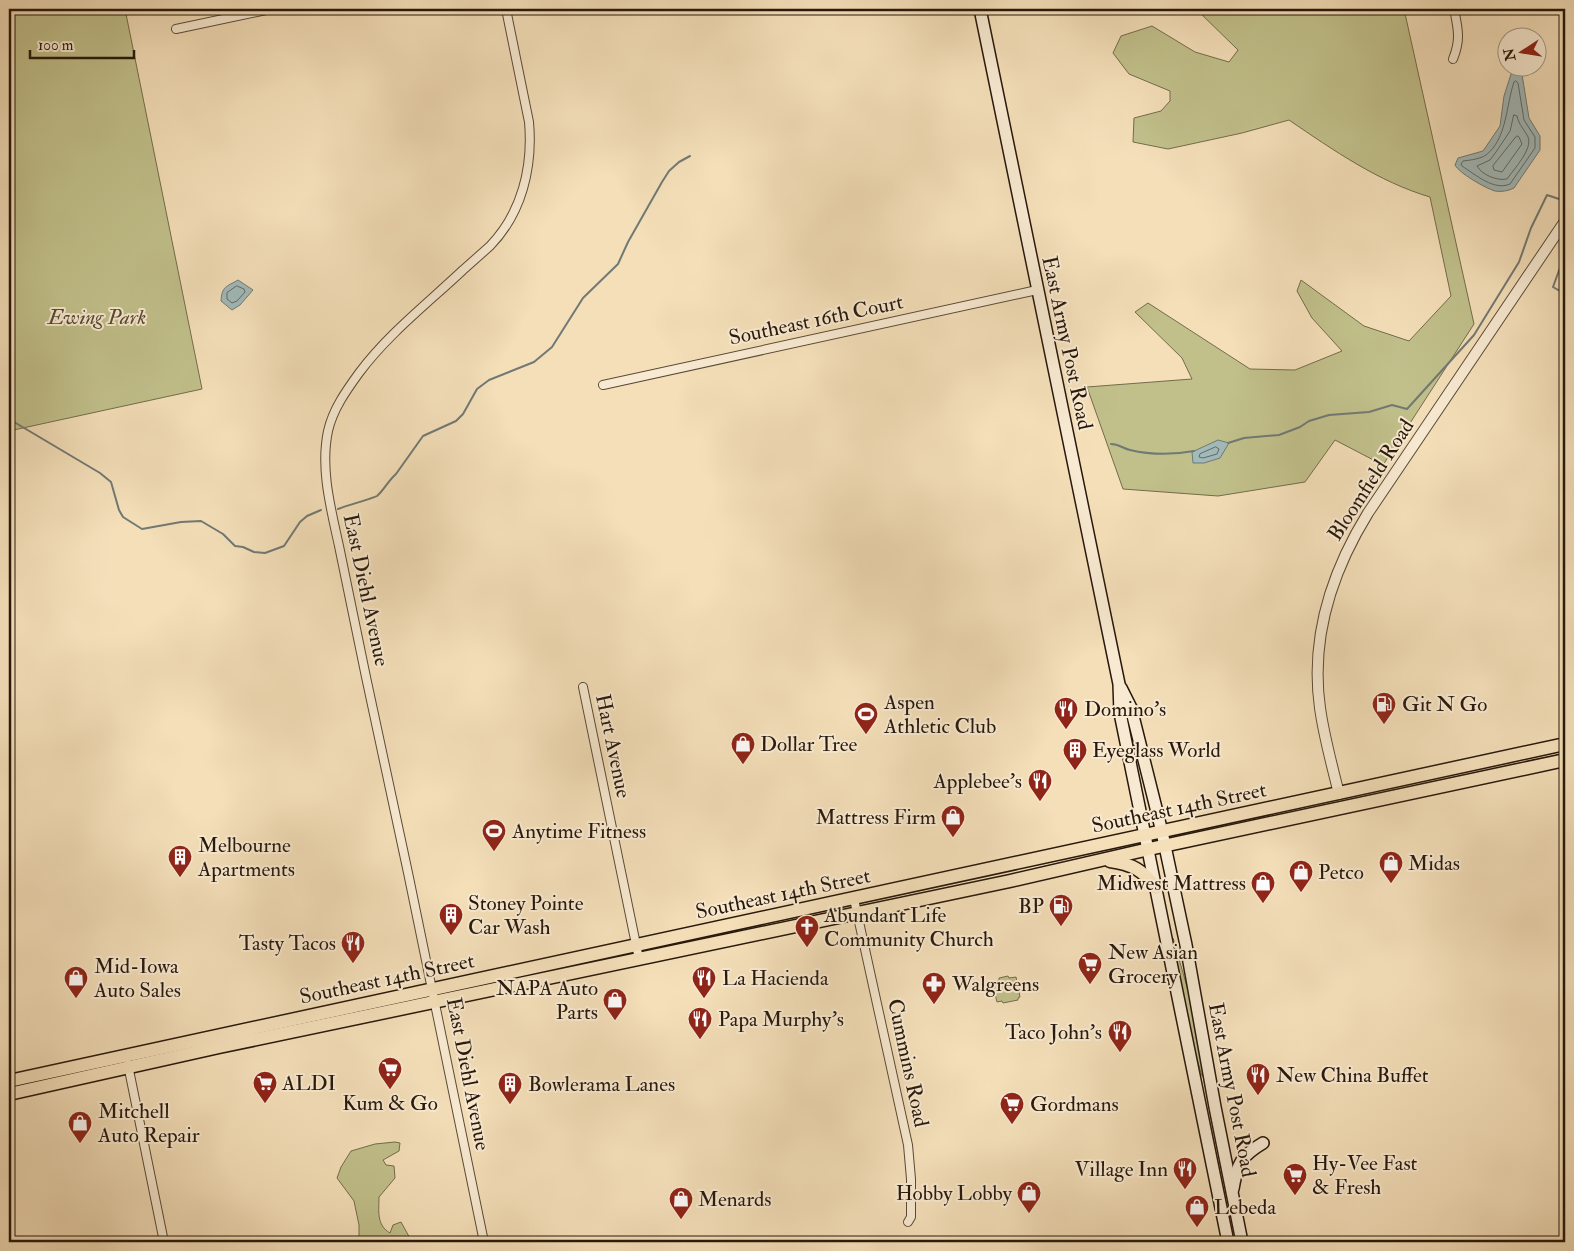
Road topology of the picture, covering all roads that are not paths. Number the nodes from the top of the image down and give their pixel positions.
1 (270, 9) edge
2 (506, 9) edge
3 (980, 9) edge
4 (1454, 9) edge
5 (176, 29) dead end
6 (1453, 59) dead end
7 (1565, 221) edge
8 (1037, 290) junction
9 (603, 385) dead end
10 (1119, 684) junction
11 (582, 687) dead end
12 (1565, 744) edge
13 (1565, 760) edge
14 (1339, 794) junction
15 (1162, 832) junction
16 (1145, 835) junction
17 (1165, 846) junction
18 (1148, 849) junction
19 (1103, 860) junction
20 (1156, 888) junction
21 (854, 899) junction
22 (857, 913) junction
23 (636, 946) junction
24 (639, 959) junction
25 (434, 995) junction
26 (127, 1062) junction
27 (9, 1081) edge
28 (9, 1094) edge
29 (1263, 1143) dead end
30 (1232, 1196) junction
31 (908, 1222) dead end
32 (164, 1242) edge
33 (484, 1242) edge
34 (1228, 1242) edge
35 (1242, 1242) edge

1 - 5 street
2 - 25 street, East Diehl Avenue
3 - 8 main road, East Army Post Road
4 - 6 street
7 - 14 street, Bloomfield Road
8 - 9 street, Southeast 16th Court
8 - 10 main road, East Army Post Road
10 - 15 main road, East Army Post Road
10 - 16 main road, East Army Post Road
11 - 23 street, Hart Avenue
12 - 14 main road, Southeast 14th Street
13 - 17 main road, Southeast 14th Street
14 - 15 main road, Southeast 14th Street
15 - 16 main road, Southeast 14th Street
15 - 17 main road, East Army Post Road
16 - 18 main road, East Army Post Road
16 - 21 main road, Southeast 14th Street
17 - 18 main road, Southeast 14th Street
17 - 30 main road, East Army Post Road
18 - 19 main road, Southeast 14th Street
18 - 20 main road, East Army Post Road
19 - 20 main road
19 - 22 main road, Southeast 14th Street
20 - 34 main road, East Army Post Road
21 - 22 street, Cummins Road
21 - 23 main road, Southeast 14th Street
22 - 24 main road, Southeast 14th Street
22 - 31 street, Cummins Road
23 - 24 street, Hart Avenue
23 - 25 main road, Southeast 14th Street
24 - 25 main road, Southeast 14th Street
25 - 26 main road, Southeast 14th Street
25 - 33 street, East Diehl Avenue
26 - 27 main road, Southeast 14th Street
26 - 28 main road, Southeast 14th Street
26 - 32 street
29 - 30 main road
30 - 35 main road, East Army Post Road

